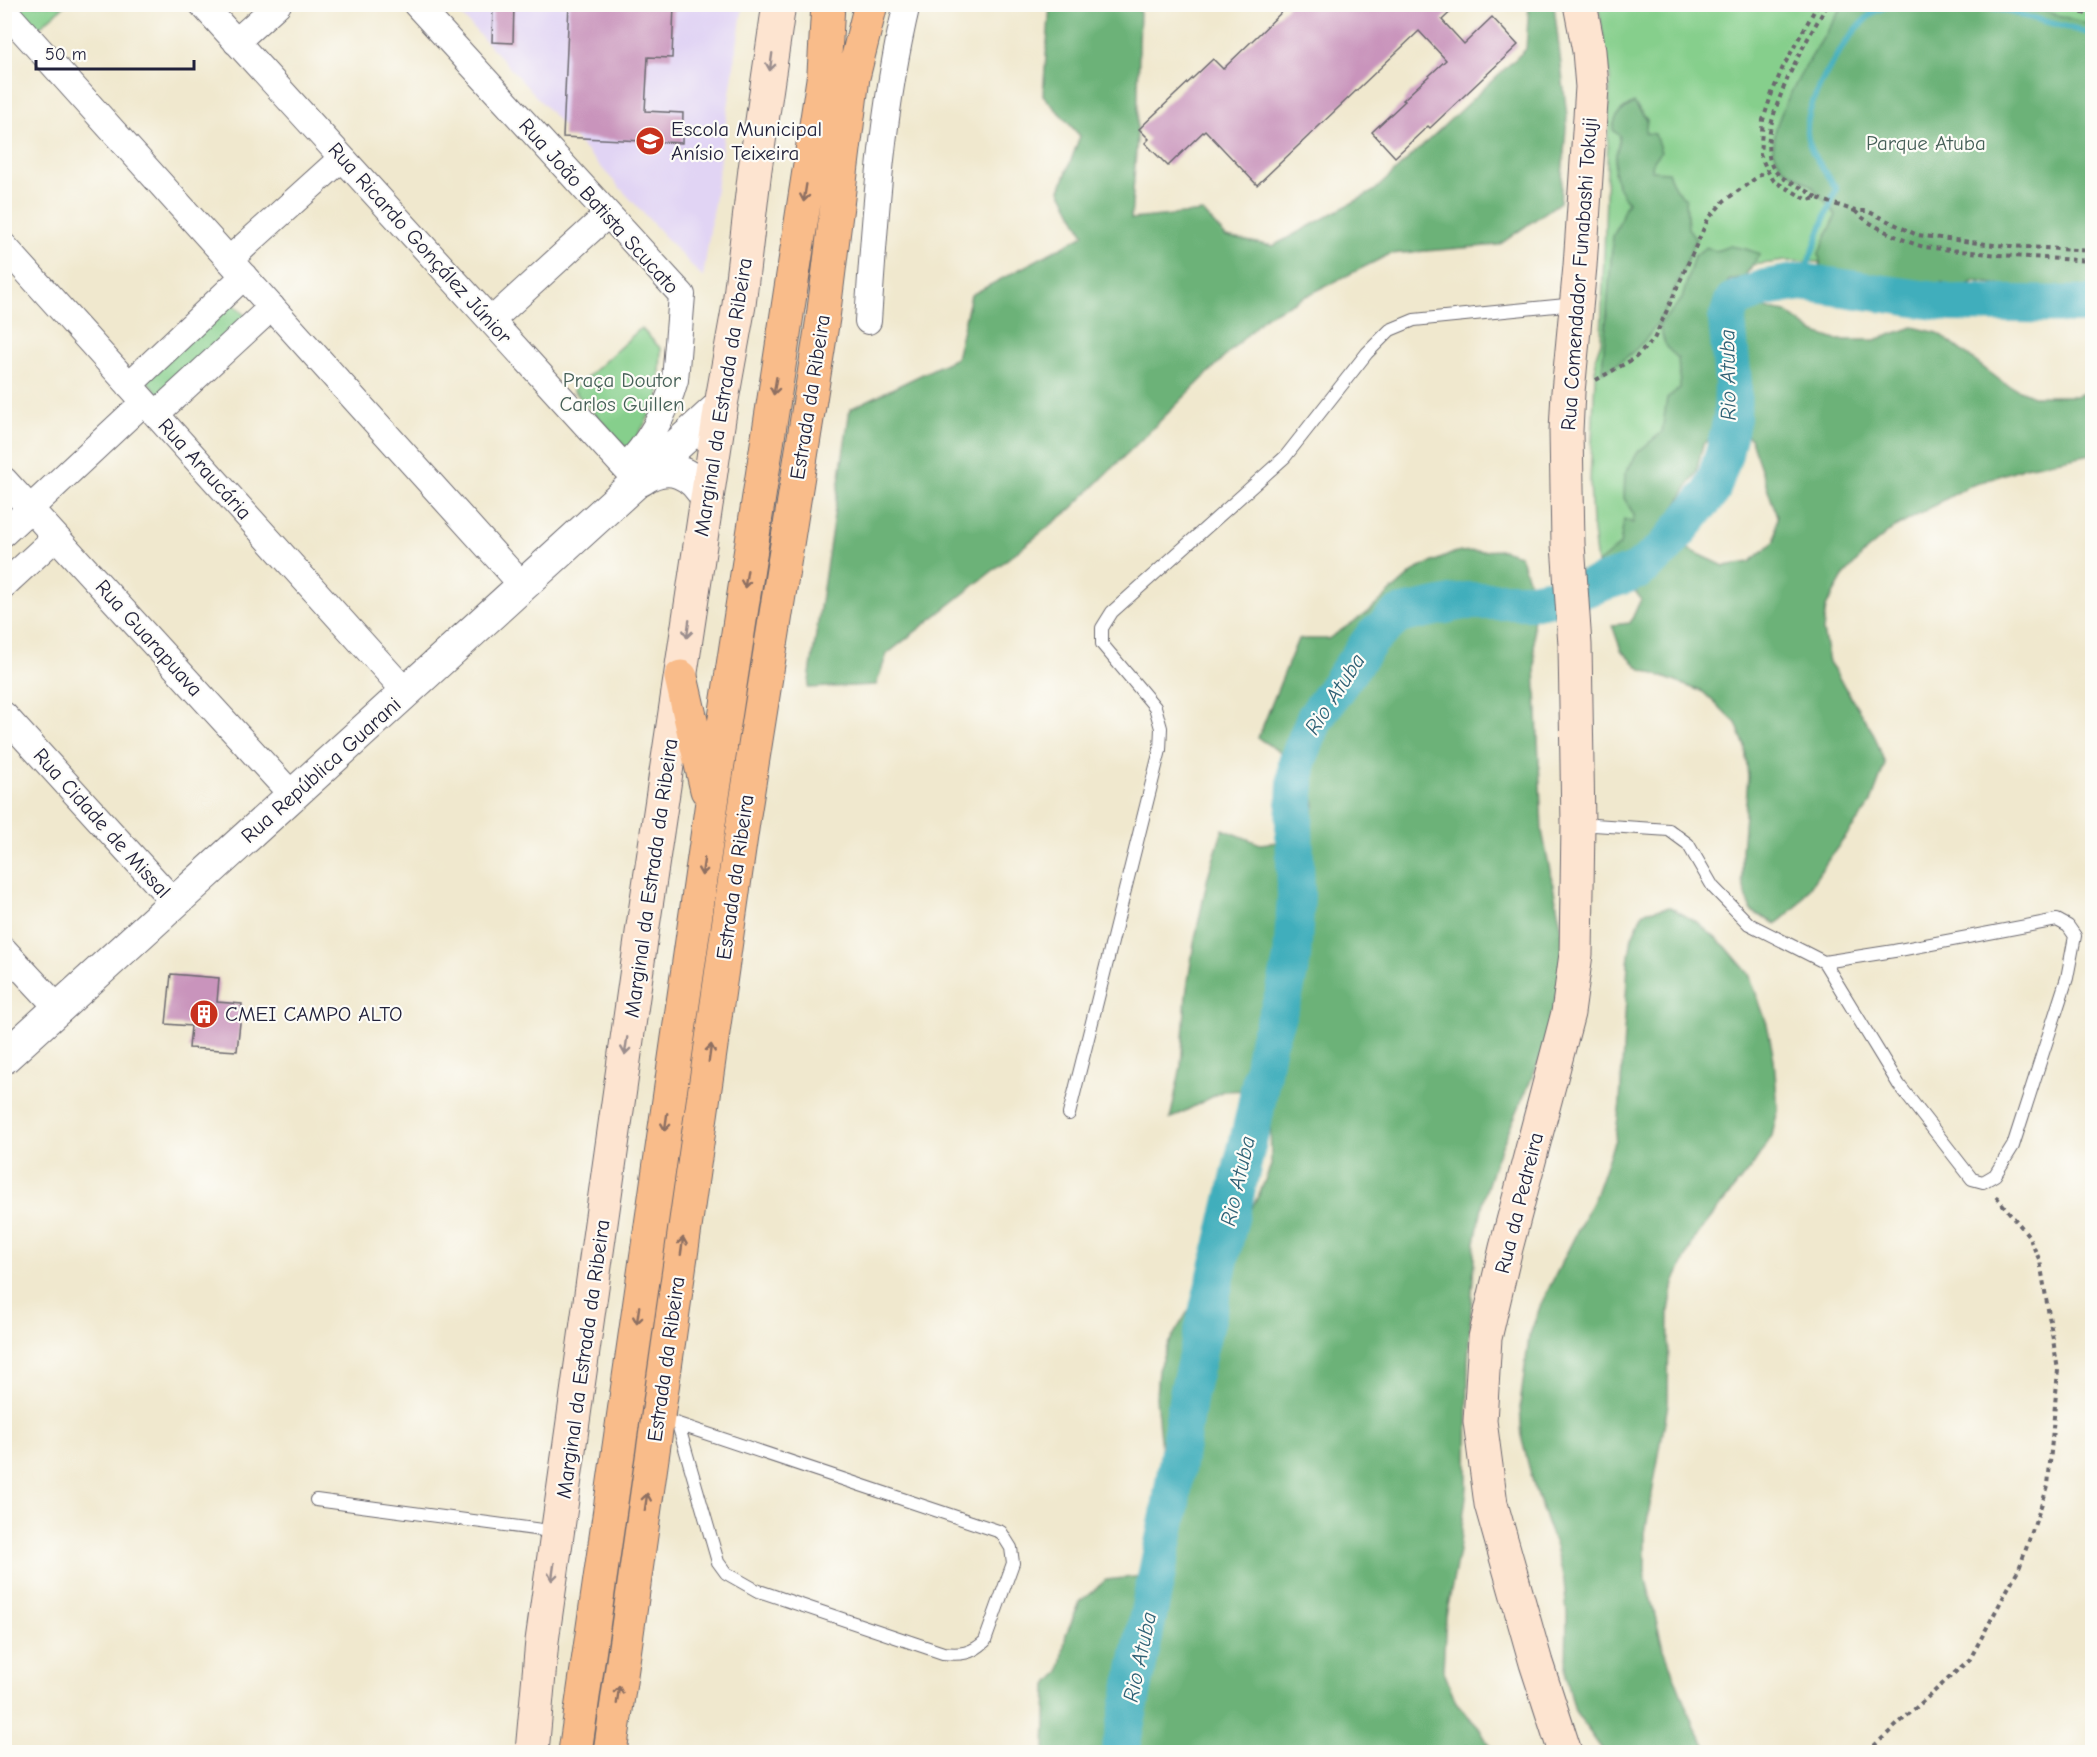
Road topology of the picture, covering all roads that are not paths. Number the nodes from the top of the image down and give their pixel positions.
1 (202, 4) edge
2 (278, 4) edge
3 (416, 4) edge
4 (779, 4) edge
5 (828, 4) edge
6 (840, 4) edge
7 (861, 4) edge
8 (871, 4) edge
9 (907, 4) edge
10 (1580, 4) edge
11 (4, 10) edge
12 (236, 42) junction
13 (839, 75) junction
14 (342, 158) junction
15 (608, 214) junction
16 (4, 246) edge
17 (237, 268) junction
18 (1577, 304) junction
19 (272, 307) junction
20 (491, 321) junction
21 (868, 321) dead end
22 (143, 400) junction
23 (721, 405) junction
24 (631, 475) junction
25 (4, 480) edge
26 (708, 500) junction
27 (31, 509) junction
28 (4, 533) edge
29 (56, 537) junction
30 (4, 585) edge
31 (523, 586) junction
32 (1575, 645) joint
33 (681, 676) junction
34 (406, 692) junction
35 (4, 715) edge
36 (293, 796) junction
37 (711, 809) junction
38 (1578, 824) junction
39 (175, 903) junction
40 (4, 950) edge
41 (1824, 962) junction
42 (58, 1009) junction
43 (4, 1058) edge
44 (1069, 1114) dead end
45 (668, 1421) junction
46 (315, 1500) dead end
47 (558, 1532) junction
48 (532, 1752) edge
49 (575, 1752) edge
50 (610, 1752) edge
51 (1565, 1752) edge

1 - 12 street, Rua Ricardo Gonçález Júnior
2 - 12 street
3 - 15 street, Rua João Batista Scucato
4 -> 23 main road, Marginal da Estrada da Ribeira
5 - 13 main road, Estrada da Ribeira
6 - 13 lane
7 - 13 lane
8 - 13 main road, Estrada da Ribeira
9 - 21 street
10 - 18 main road, Rua Comendador Funabashi Tokuji
11 - 17 street
12 - 14 street, Rua Ricardo Gonçález Júnior
13 -> 37 main road, Estrada da Ribeira
45 -> 13 main road, Estrada da Ribeira
14 - 17 street
14 - 20 street, Rua Ricardo Gonçález Júnior
15 - 20 street
15 - 24 street, Rua João Batista Scucato
16 - 22 street, Rua Araucária
17 - 19 street
17 - 22 street
18 - 32 main road, Rua Comendador Funabashi Tokuji
18 - 44 lane
19 - 22 street
19 - 31 street
20 - 24 street, Rua Ricardo Gonçález Júnior
22 - 27 street
22 - 34 street, Rua Araucária
23 - 24 street, Rua República Guarani
23 - 26 main road, Marginal da Estrada da Ribeira
24 - 26 street, Rua República Guarani
24 - 31 street, Rua República Guarani
25 - 27 street, Rua Guarapuava
26 -> 33 main road, Marginal da Estrada da Ribeira
27 - 28 street
27 - 29 street, Rua Guarapuava
29 - 30 street
29 - 36 street, Rua Guarapuava
31 - 34 street, Rua República Guarani
32 - 38 main road, Rua da Pedreira
33 - 37 main road
33 -> 47 main road, Marginal da Estrada da Ribeira
34 - 36 street, Rua República Guarani
35 - 39 street, Rua Cidade de Missal
36 - 39 street, Rua República Guarani
37 -> 49 main road, Estrada da Ribeira
38 - 41 lane
38 - 51 main road, Rua da Pedreira
39 - 42 street, Rua República Guarani
40 - 42 street
41 - 41 lane
42 - 43 street, Rua República Guarani
45 - 45 lane
50 -> 45 main road, Estrada da Ribeira
46 - 47 lane
47 -> 48 main road, Marginal da Estrada da Ribeira

